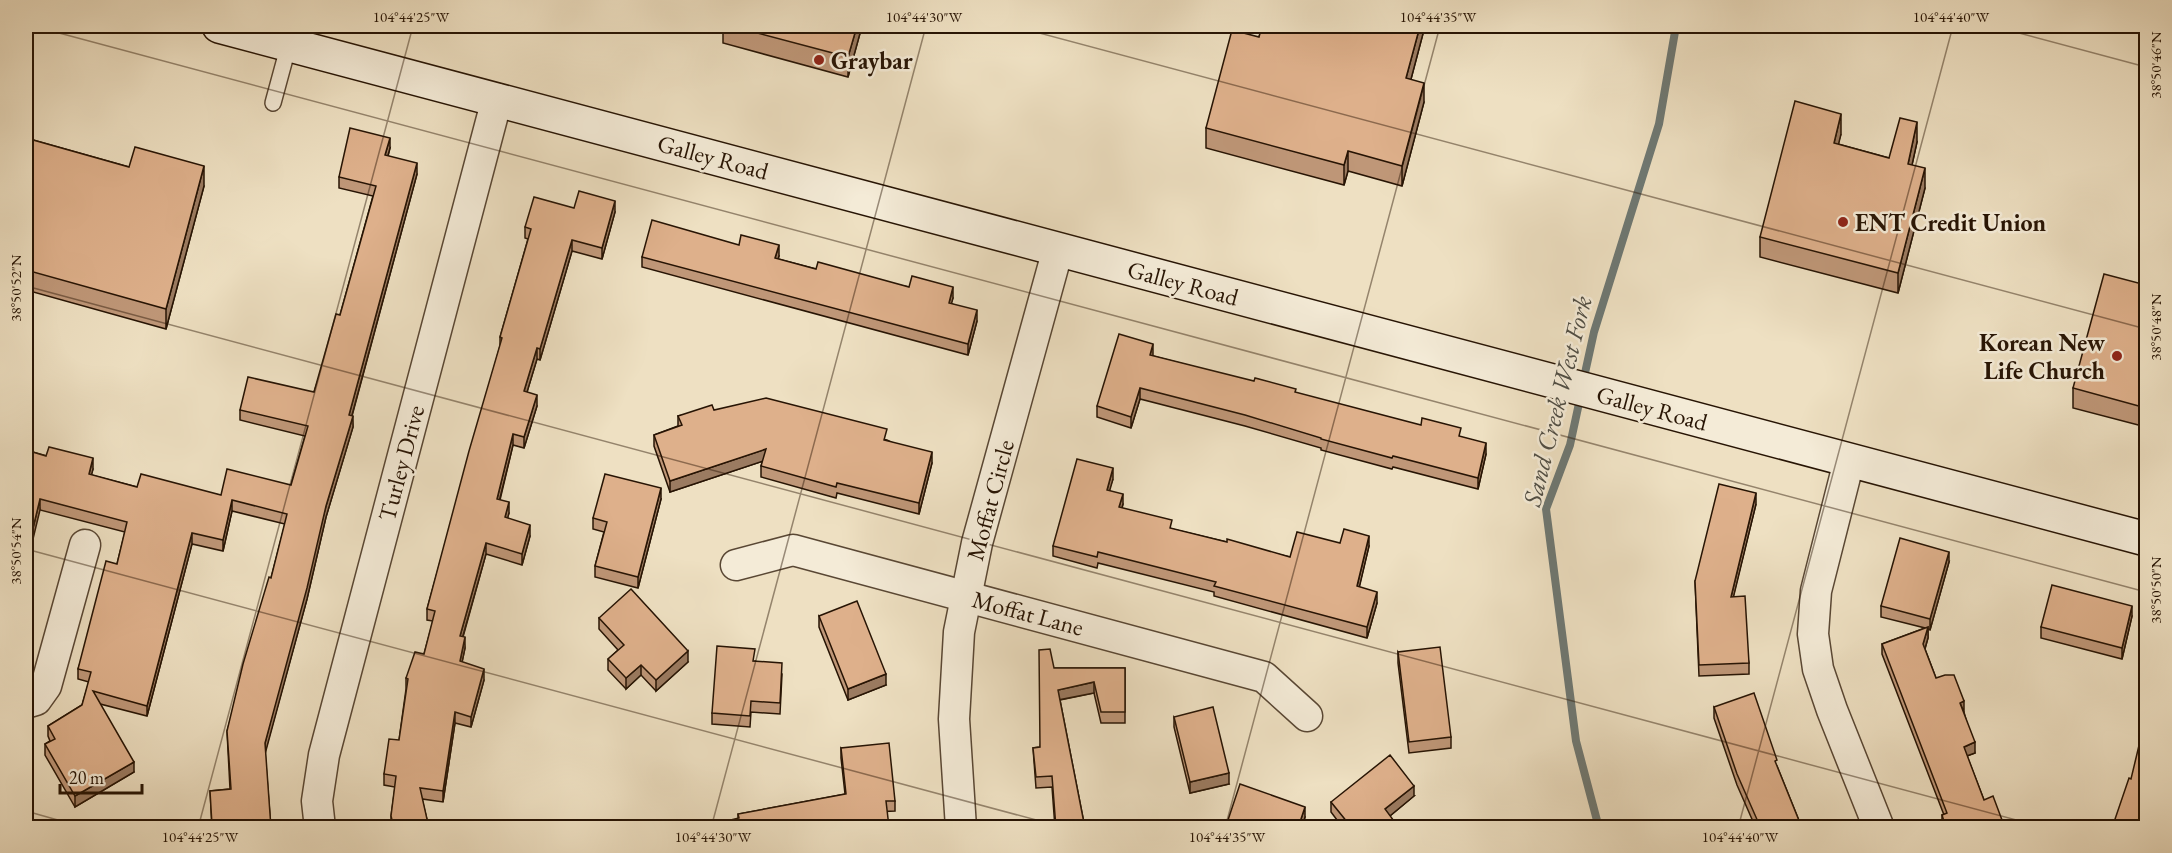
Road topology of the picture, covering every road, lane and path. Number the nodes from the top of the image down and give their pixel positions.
1 (219, 26) edge
2 (289, 44) junction
3 (498, 99) junction
4 (273, 103) dead end
5 (1058, 249) junction
6 (1849, 461) junction
7 (2146, 539) edge
8 (85, 545) dead end
9 (736, 566) dead end
10 (967, 597) junction
11 (26, 703) edge
12 (1307, 716) dead end
13 (320, 828) edge
14 (961, 828) edge
15 (1879, 828) edge

1 - 2 main road, Galley Road
2 - 3 main road, Galley Road
2 - 4 lane
3 - 5 main road, Galley Road
3 - 13 street, Turley Drive
5 - 6 main road, Galley Road
5 - 10 street, Moffat Circle
6 - 7 main road, Galley Road
6 - 15 street
8 - 11 street
9 - 10 street, Moffat Lane
10 - 12 street, Moffat Lane
10 - 14 street, Moffat Circle

